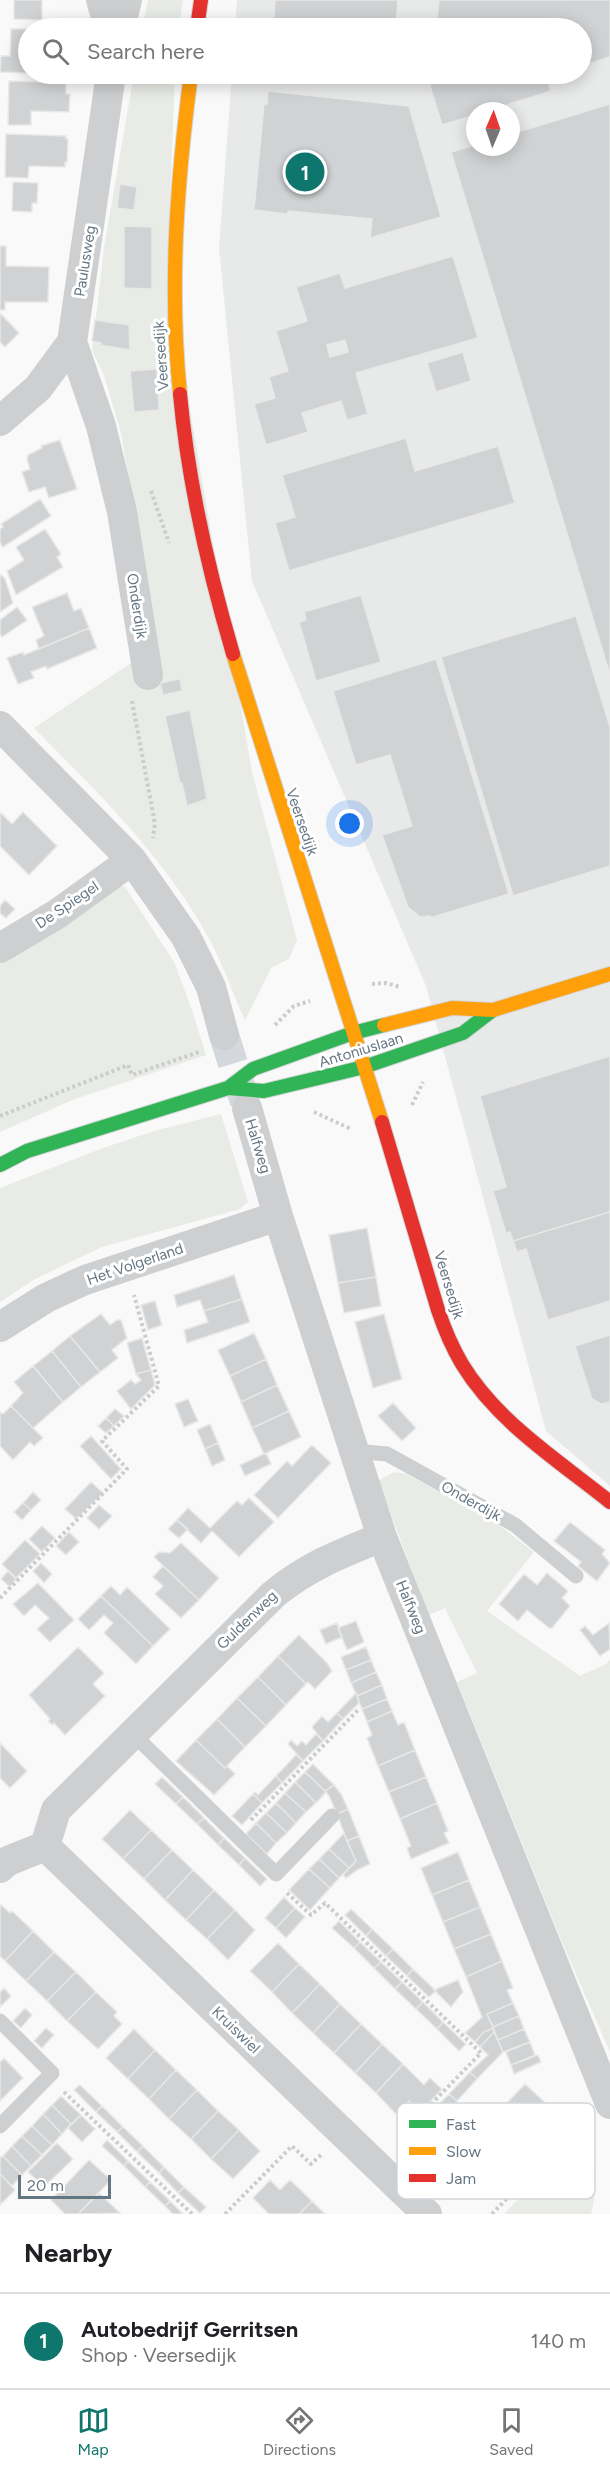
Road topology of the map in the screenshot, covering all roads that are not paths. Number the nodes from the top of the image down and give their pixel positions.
1 (101, 0) edge
2 (127, 0) edge
3 (201, 0) edge
4 (106, 18) edge
5 (122, 18) edge
6 (198, 18) edge
7 (110, 84) edge
8 (190, 84) edge
9 (72, 342) junction
10 (0, 421) edge
11 (148, 675) road end
12 (0, 726) edge
13 (132, 860) junction
14 (0, 948) edge
15 (610, 974) edge
16 (493, 1010) junction
17 (353, 1033) junction
18 (215, 1042) tunnel mouth
19 (364, 1067) junction
20 (237, 1098) junction
21 (0, 1165) edge
22 (278, 1216) junction
23 (0, 1327) edge
24 (354, 1451) junction
25 (610, 1502) edge
26 (382, 1537) junction
27 (576, 1576) dead end
28 (133, 1734) junction
29 (332, 1816) dead end
30 (45, 1846) junction
31 (0, 1868) edge
32 (0, 2021) edge
33 (608, 2099) edge
34 (0, 2126) edge
35 (397, 2185) edge
36 (411, 2199) edge
37 (427, 2214) edge

1 - 4 street
2 - 5 street
3 - 6 street
7 - 9 street, Paulusweg
8 - 17 street, Veersedijk
9 - 10 street, Paulusweg
9 - 11 street, Onderdijk
12 - 13 street
13 - 14 street, De Spiegel
13 - 18 street
15 - 16 street, Antoniuslaan
16 - 17 street, Antoniuslaan
16 - 19 street, Antoniuslaan
17 - 19 street, Veersedijk
17 - 20 street, Antoniuslaan
19 - 20 street, Antoniuslaan
19 - 25 street, Veersedijk
20 - 21 street, Antoniuslaan
20 - 22 street, Halfweg
22 - 23 street, Het Volgerland
22 - 24 street, Halfweg
24 - 26 street, Halfweg
24 - 27 lane, Onderdijk
26 - 28 street, Guldenweg
26 - 33 street, Halfweg
28 - 29 lane
28 - 30 street, Guldenweg
30 - 31 street
30 - 35 street, Kruiswiel
32 - 34 lane
36 - 37 street, Kruiswiel

